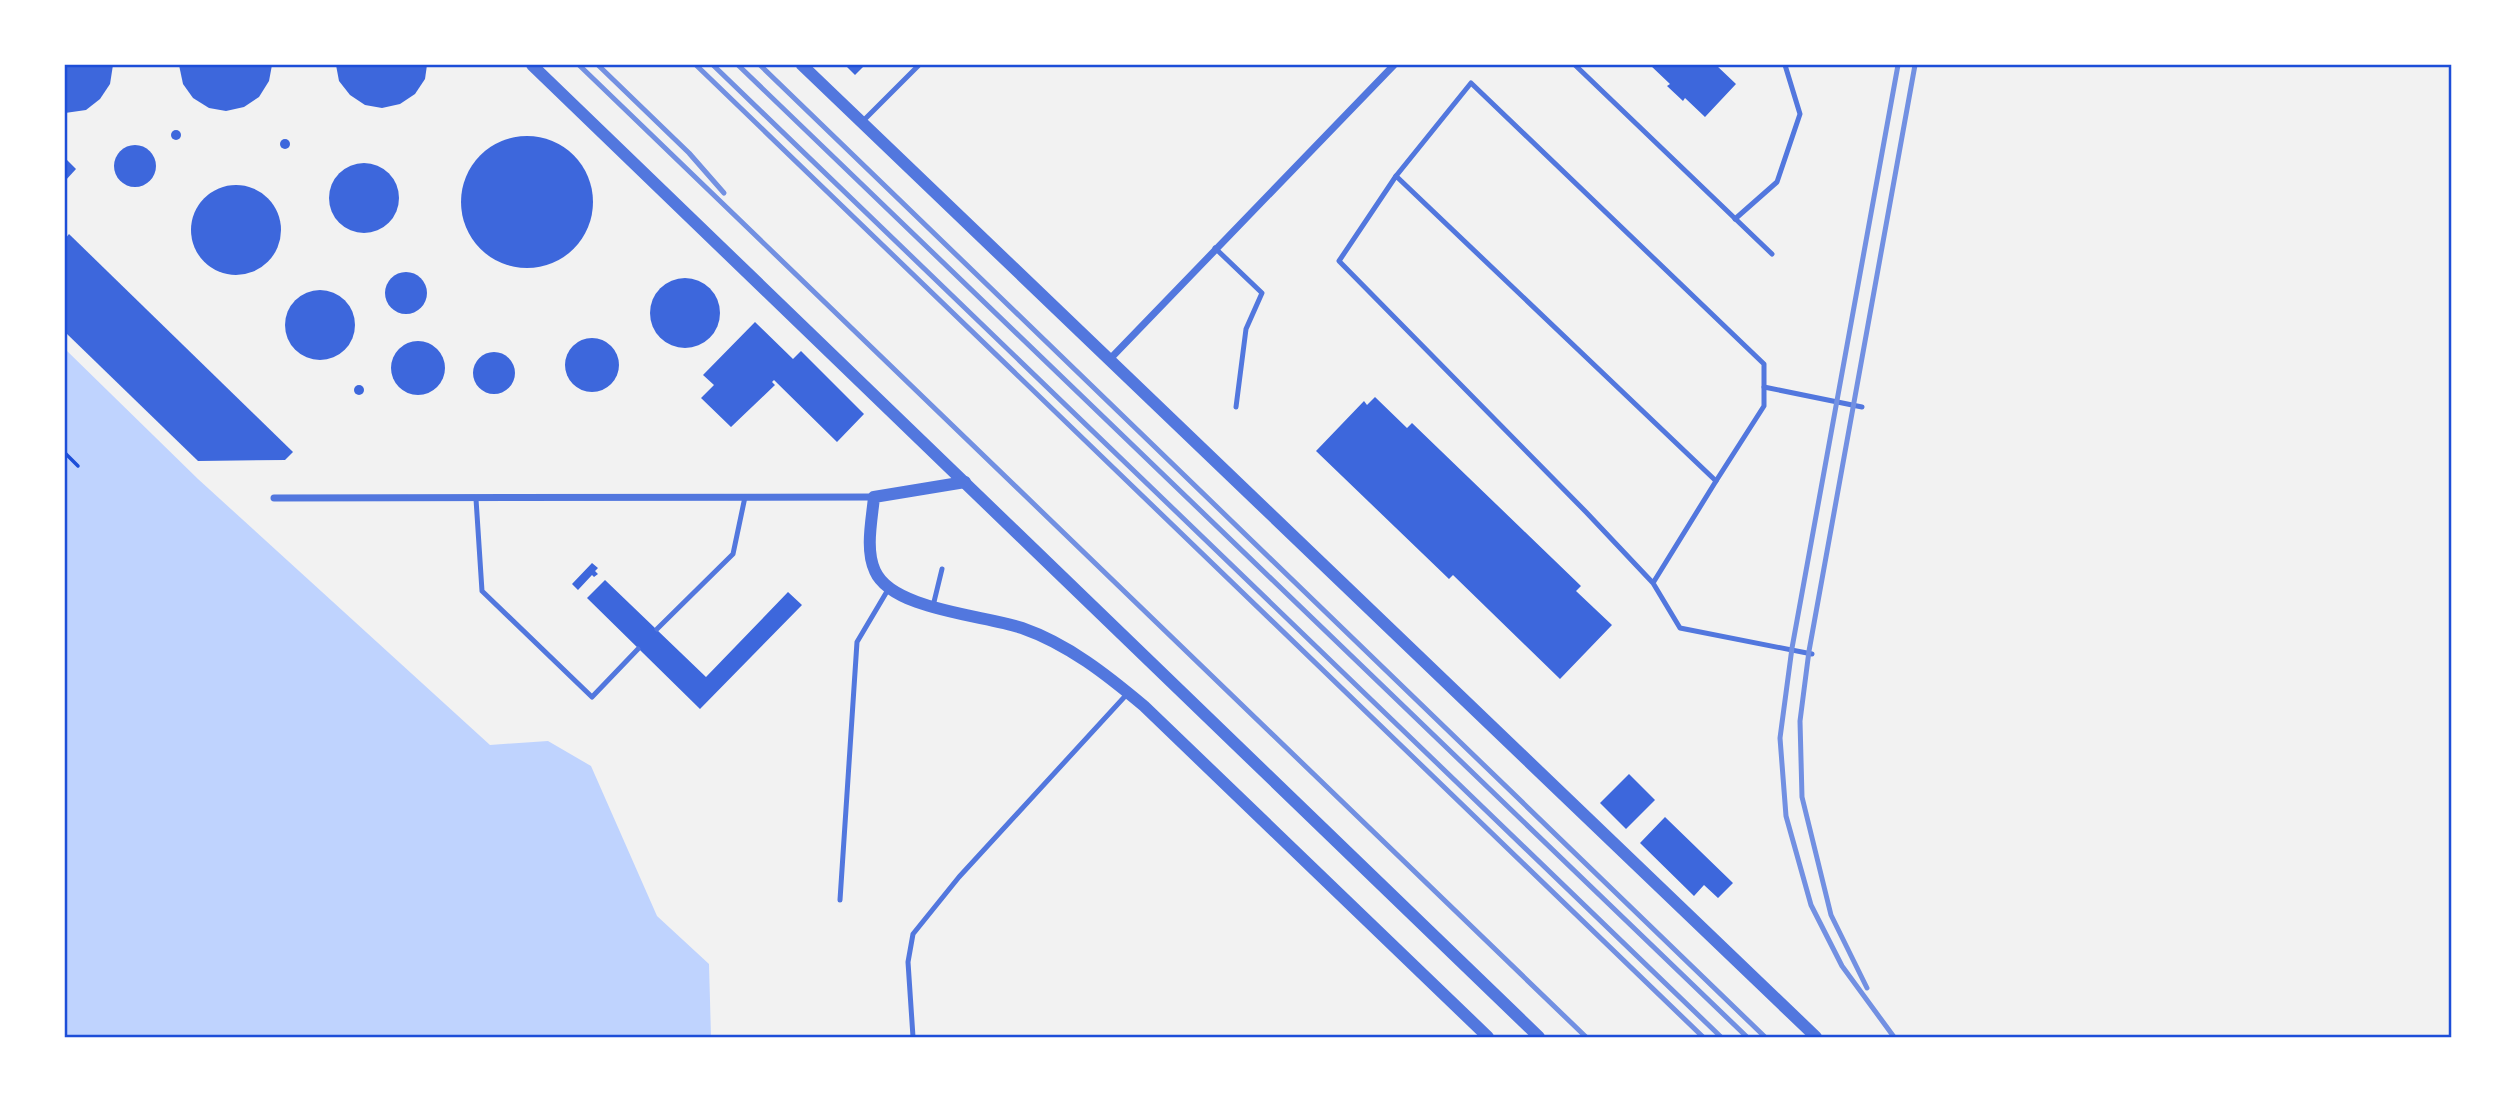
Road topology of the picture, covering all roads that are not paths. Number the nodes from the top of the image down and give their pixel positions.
1 (532, 65) edge
2 (802, 65) edge
3 (919, 65) edge
4 (1394, 65) edge
5 (1575, 65) edge
6 (1785, 65) edge
7 (862, 122) junction
8 (1396, 176) junction
9 (1735, 219) junction
10 (1215, 248) junction
11 (1772, 254) dead end
12 (1110, 359) junction
13 (1764, 387) junction
14 (1236, 407) dead end
15 (1862, 407) dead end
16 (1716, 481) junction
17 (965, 482) junction
18 (874, 496) junction
19 (745, 497) junction
20 (274, 498) dead end
21 (476, 499) junction
22 (942, 569) dead end
23 (1653, 583) junction
24 (889, 588) junction
25 (933, 606) junction
26 (657, 629) dead end
27 (638, 649) dead end
28 (1812, 654) dead end
29 (1128, 693) junction
30 (840, 900) dead end
31 (913, 1037) edge
32 (1488, 1037) edge
33 (1539, 1037) edge
34 (1816, 1037) edge

1 - 17 street
2 - 7 street
3 - 7 lane
4 - 10 street
5 - 9 lane
6 - 9 lane
7 - 12 street
8 - 13 lane
8 - 16 lane
8 - 23 lane
9 - 11 lane
10 - 12 street
10 - 14 lane
12 - 34 street
13 - 15 lane
13 - 16 lane
16 - 23 lane
17 - 18 street
17 - 33 street
18 - 19 street
18 - 24 street
19 - 21 street
19 - 26 lane
20 - 21 street
21 - 27 lane
22 - 25 lane
23 - 28 lane
24 - 25 street
24 - 30 lane
25 - 29 street
29 - 31 lane
29 - 32 street

